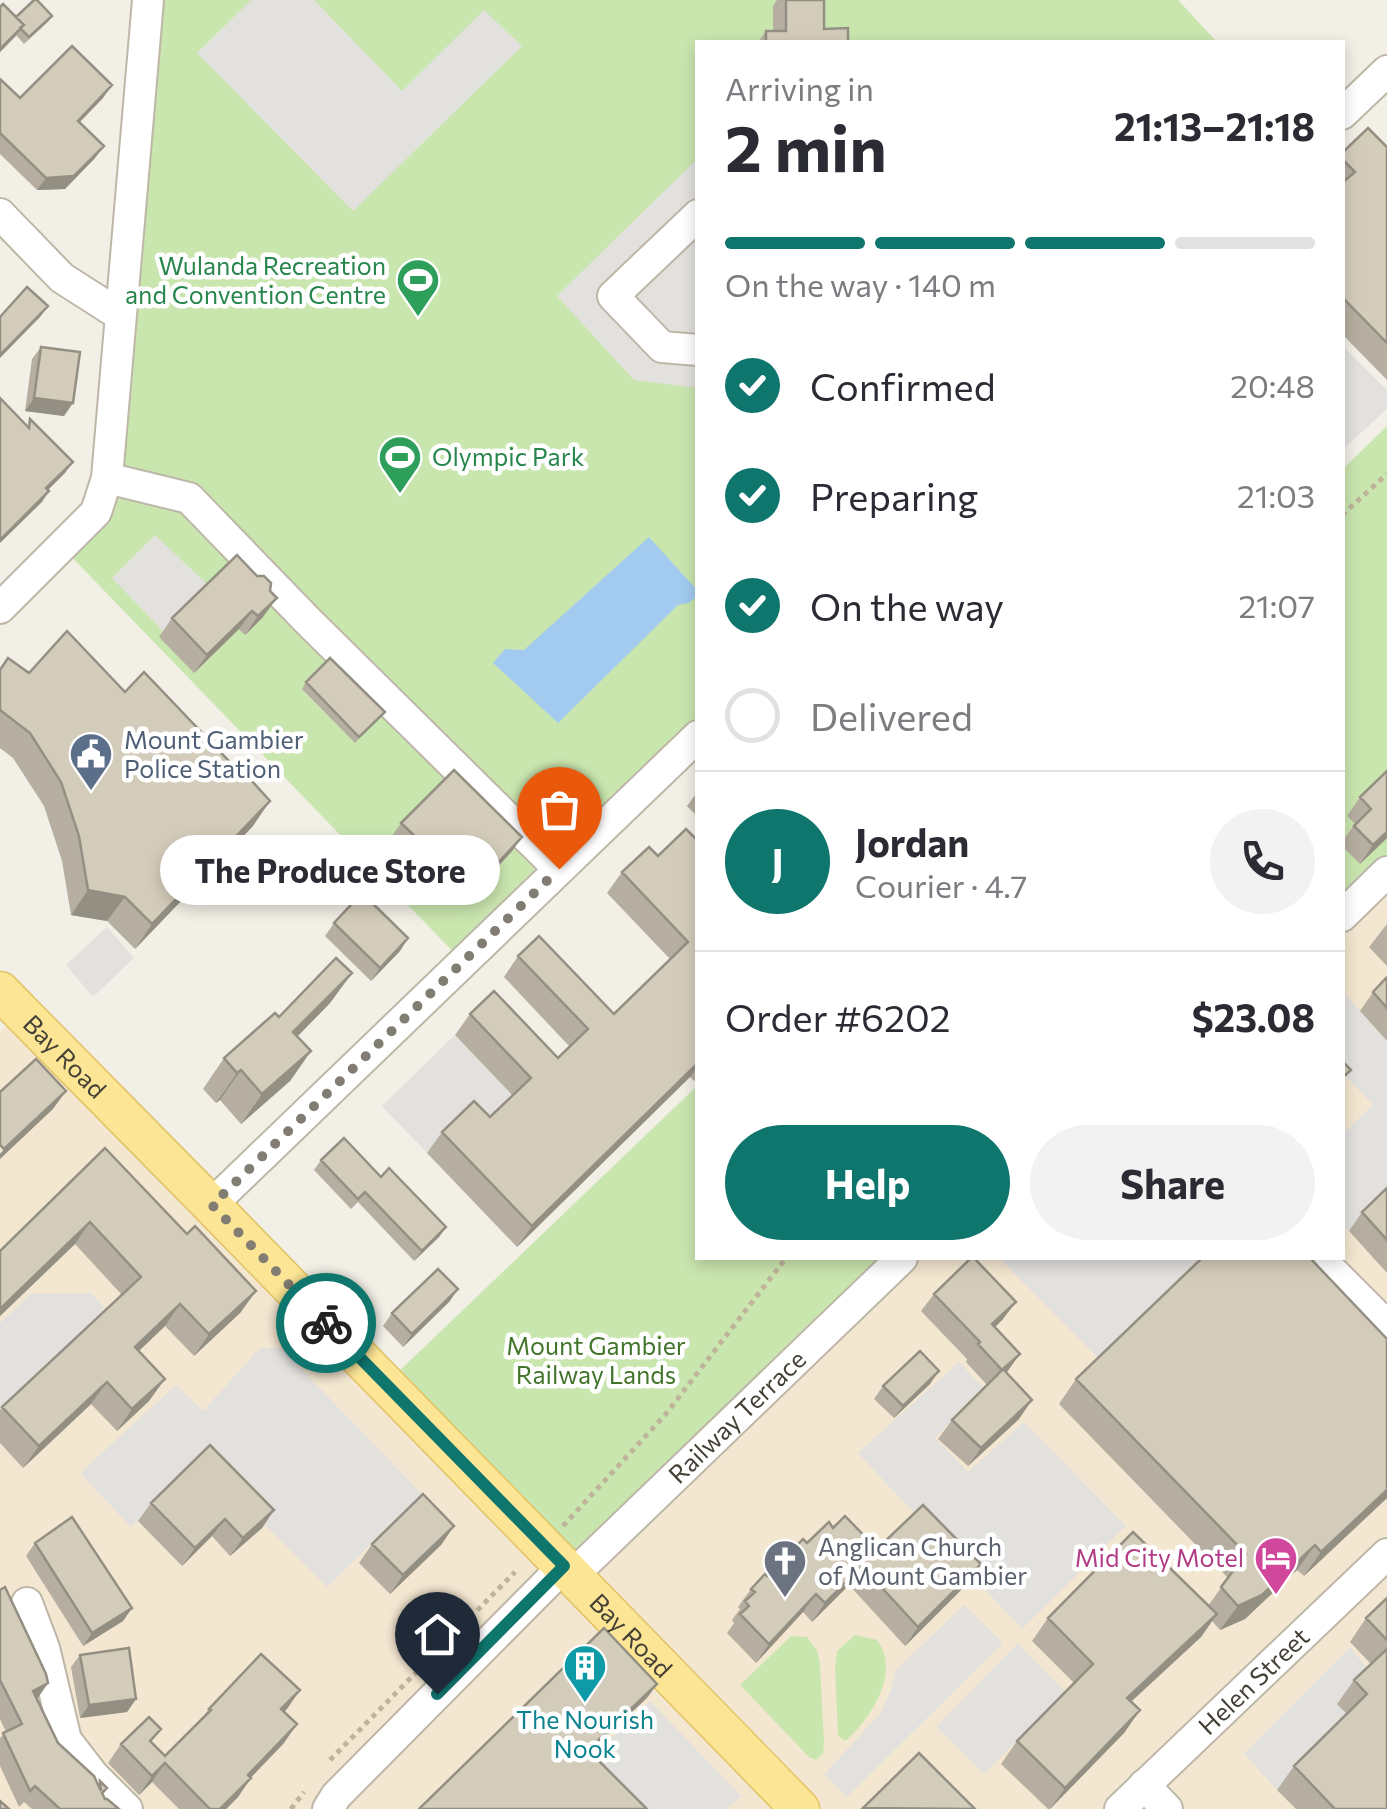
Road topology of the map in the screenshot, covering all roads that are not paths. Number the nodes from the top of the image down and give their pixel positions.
1 (148, 0) edge
2 (1387, 72) edge
3 (1345, 111) edge
4 (0, 214) edge
5 (695, 218) edge
6 (120, 314) junction
7 (695, 350) edge
8 (107, 478) junction
9 (0, 608) edge
10 (695, 739) edge
11 (559, 869) junction
12 (1387, 872) edge
13 (1345, 913) edge
14 (7, 1011) edge
15 (212, 1205) junction
16 (900, 1260) edge
17 (1321, 1260) edge
18 (1387, 1326) edge
19 (1387, 1554) edge
20 (560, 1562) junction
21 (27, 1603) dead end
22 (1144, 1785) junction
23 (127, 1809) edge
24 (328, 1809) edge
25 (800, 1809) edge
26 (1120, 1809) edge
27 (1167, 1809) edge

1 - 6 street
2 - 3 street
4 - 6 street
5 - 7 street
6 - 8 street
8 - 9 street
8 - 11 street
10 - 11 street
11 - 15 street
12 - 13 street
14 - 15 main road, Bay Road
15 - 20 main road, Bay Road
16 - 20 street, Railway Terrace
17 - 18 street
19 - 22 street, Helen Street
20 - 24 street, Railway Terrace
20 - 25 main road, Bay Road
21 - 23 street
22 - 26 street, Helen Street
22 - 27 street

